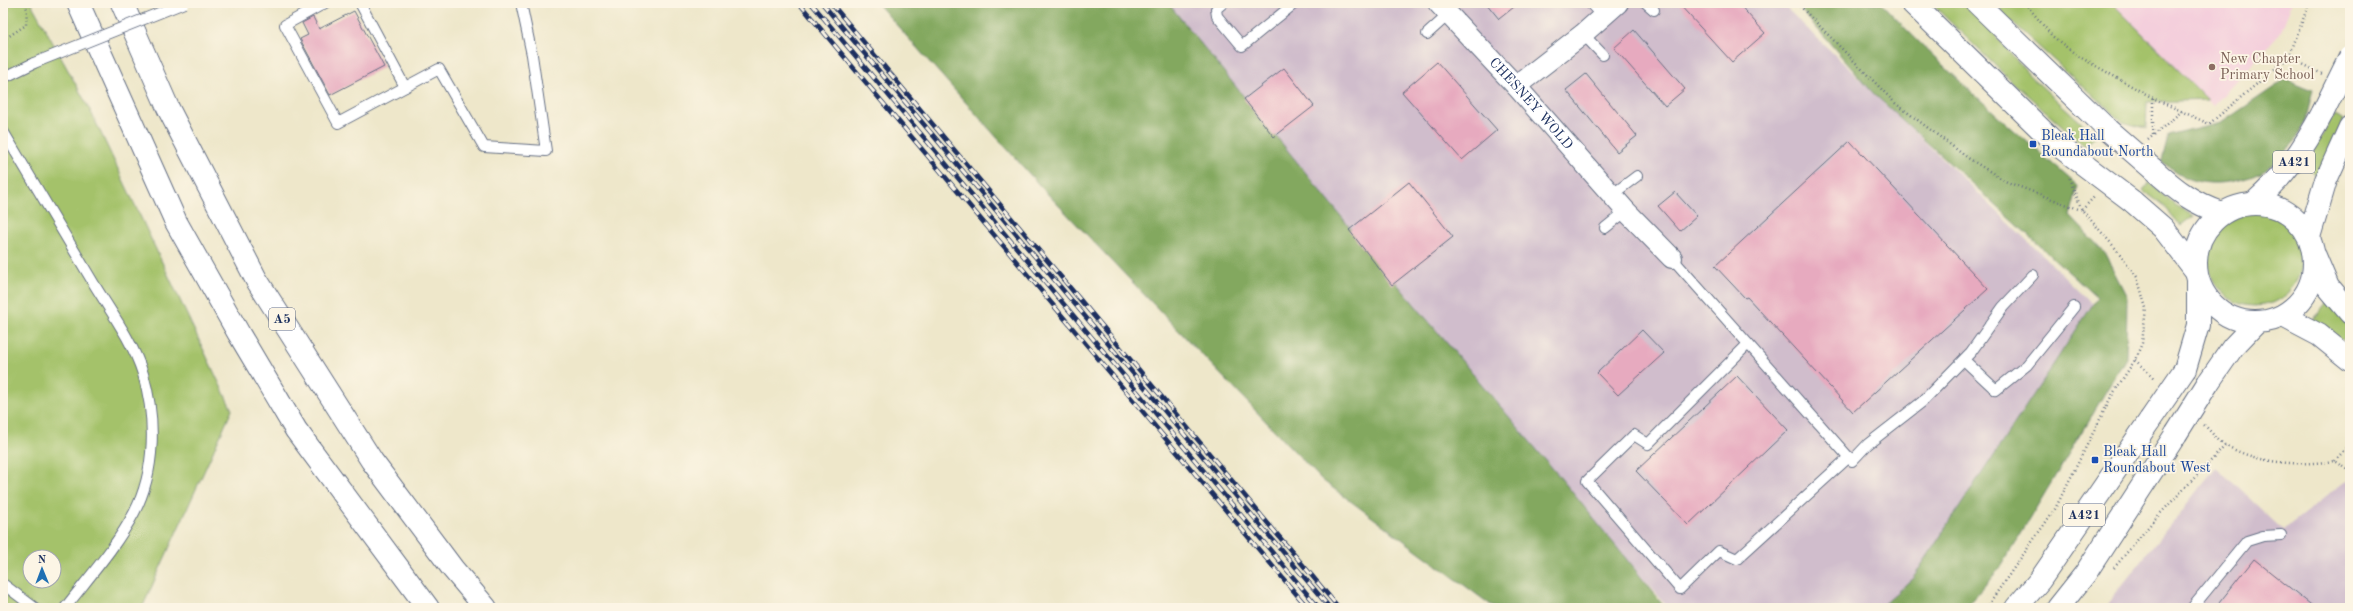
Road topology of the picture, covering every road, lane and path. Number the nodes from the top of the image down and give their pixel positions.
1 (25, 3) edge
2 (78, 3) edge
3 (122, 3) edge
4 (184, 3) edge
5 (325, 3) edge
6 (360, 3) edge
7 (521, 3) edge
8 (1222, 3) edge
9 (1296, 3) edge
10 (1618, 3) edge
11 (1797, 3) edge
12 (1912, 3) edge
13 (1976, 3) edge
14 (2025, 3) edge
15 (2309, 3) edge
16 (1443, 9) edge
17 (1596, 9) edge
18 (1427, 34) dead end
19 (1583, 34) junction
20 (3, 40) edge
21 (1604, 55) dead end
22 (2350, 57) edge
23 (3, 78) edge
24 (1516, 86) junction
25 (406, 87) junction
26 (2153, 98) junction
27 (2182, 111) junction
28 (2350, 127) edge
29 (3, 130) edge
30 (1637, 176) dead end
31 (1613, 194) junction
32 (2254, 204) junction
33 (1626, 211) junction
34 (2222, 213) junction
35 (1605, 228) dead end
36 (2311, 245) junction
37 (1672, 258) joint
38 (2033, 275) dead end
39 (2197, 277) junction
40 (2074, 307) dead end
41 (2350, 313) edge
42 (2283, 316) junction
43 (2256, 323) junction
44 (1748, 344) junction
45 (1964, 360) junction
46 (2135, 360) junction
47 (2350, 360) edge
48 (2158, 381) dead end
49 (2203, 424) dead end
50 (2350, 443) edge
51 (2225, 446) junction
52 (1849, 457) junction
53 (2335, 461) junction
54 (2350, 471) edge
55 (2281, 535) dead end
56 (2110, 572) dead end
57 (3, 584) edge
58 (35, 608) edge
59 (65, 608) edge
60 (428, 608) edge
61 (486, 608) edge
62 (1986, 608) edge
63 (2016, 608) edge
64 (2058, 608) edge
65 (2192, 608) edge

1 - 20 path
2 - 60 main road
3 - 61 main road, A5
4 - 23 lane, bridge
5 - 25 lane
6 - 25 lane
7 - 25 lane
8 - 9 lane
10 - 17 street
11 - 46 path
12 - 39 main road, bridge
13 - 34 main road, bridge
14 - 26 path
15 - 27 path
16 - 18 lane, CHESNEY WOLD
16 - 24 street, CHESNEY WOLD
17 - 19 street
19 - 21 lane
19 - 24 street
22 - 32 main road, A421, bridge
24 - 31 street, CHESNEY WOLD
26 - 27 path
26 - 27 path
28 - 36 main road, A421
29 - 59 lane
30 - 31 lane
31 - 33 street, CHESNEY WOLD
32 - 34 main road, A421
32 - 36 main road, A421
33 - 35 lane
33 - 37 street, CHESNEY WOLD
34 - 39 main road, A421
36 - 41 main road, A421
36 - 42 main road, A421
37 - 44 lane
38 - 45 lane
39 - 43 main road, A421
39 - 63 main road, A421, bridge
40 - 45 lane
42 - 43 main road, A421
42 - 47 main road
43 - 64 main road, A421, bridge
44 - 52 lane
44 - 52 lane
45 - 52 lane
46 - 48 path
46 - 62 path
49 - 51 path
50 - 53 path
51 - 53 path
51 - 56 path
53 - 54 path
55 - 65 lane
57 - 58 lane

